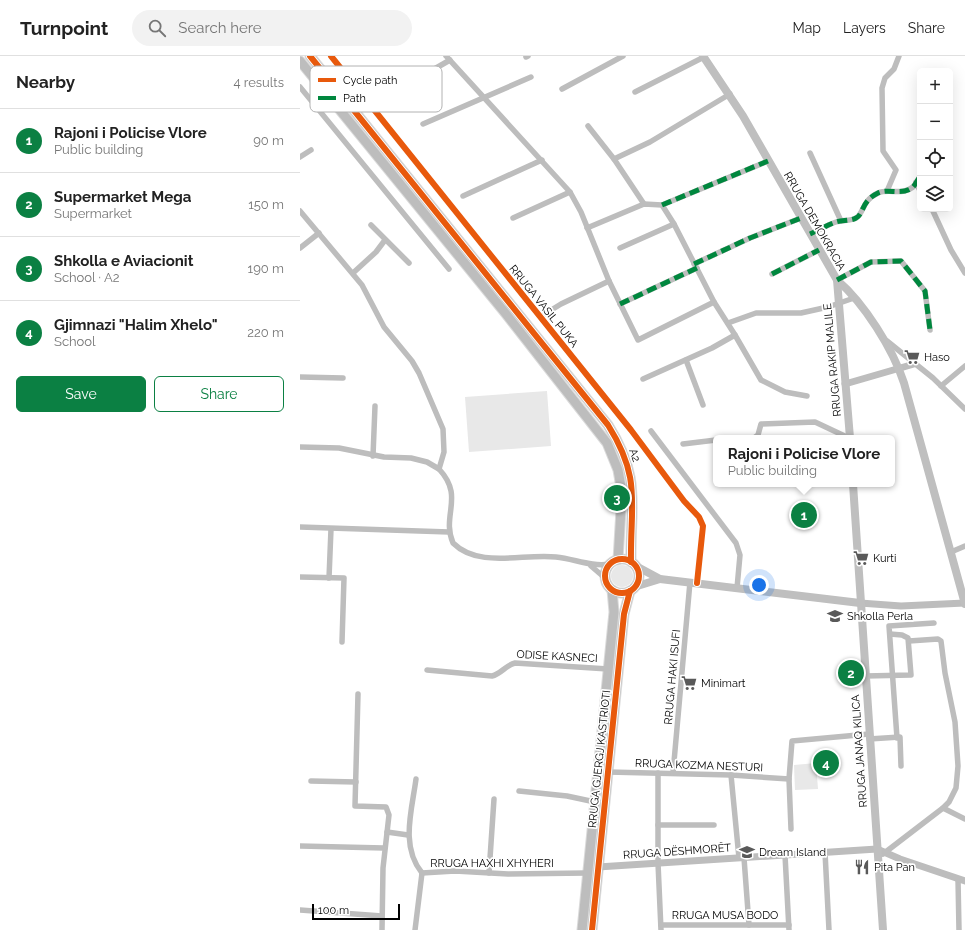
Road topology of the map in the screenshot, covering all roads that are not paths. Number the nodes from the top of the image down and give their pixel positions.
1 (310, 56) edge
2 (331, 56) edge
3 (623, 56) edge
4 (704, 56) edge
5 (899, 56) edge
6 (448, 58) edge
7 (300, 61) edge
8 (318, 66) edge
9 (339, 66) edge
10 (436, 66) edge
11 (310, 73) edge
12 (531, 77) dead end
13 (300, 88) edge
14 (562, 89) dead end
15 (635, 92) dead end
16 (730, 94) junction
17 (485, 98) junction
18 (310, 100) edge
19 (320, 112) edge
20 (341, 112) edge
21 (355, 112) edge
22 (376, 112) edge
23 (423, 124) dead end
24 (588, 126) dead end
25 (311, 150) dead end
26 (810, 153) dead end
27 (300, 157) edge
28 (614, 159) junction
29 (542, 160) junction
30 (768, 161) junction
31 (916, 182) edge
32 (887, 191) junction
33 (570, 192) junction
34 (463, 196) dead end
35 (644, 204) junction
36 (662, 205) junction
37 (300, 211) edge
38 (933, 212) edge
39 (513, 218) dead end
40 (801, 218) junction
41 (841, 221) junction
42 (674, 224) junction
43 (371, 225) dead end
44 (587, 228) junction
45 (319, 233) junction
46 (810, 234) junction
47 (385, 240) junction
48 (300, 248) edge
49 (620, 248) dead end
50 (819, 250) junction
51 (409, 263) dead end
52 (696, 266) junction
53 (449, 270) dead end
54 (353, 273) junction
55 (965, 273) edge
56 (772, 274) dead end
57 (836, 280) junction
58 (609, 281) junction
59 (854, 298) junction
60 (714, 302) junction
61 (620, 304) junction
62 (838, 304) junction
63 (540, 317) junction
64 (728, 323) junction
65 (930, 330) dead end
66 (735, 335) junction
67 (882, 337) junction
68 (686, 360) junction
69 (914, 364) junction
70 (965, 366) edge
71 (899, 368) junction
72 (300, 377) edge
73 (343, 378) dead end
74 (644, 379) dead end
75 (845, 384) junction
76 (941, 386) junction
77 (808, 396) dead end
78 (703, 405) dead end
79 (375, 406) dead end
80 (965, 409) edge
81 (651, 431) dead end
82 (758, 435) edge
83 (843, 435) edge
84 (850, 435) edge
85 (713, 440) edge
86 (683, 444) dead end
87 (300, 447) edge
88 (373, 456) junction
89 (439, 469) junction
90 (853, 487) edge
91 (300, 527) edge
92 (331, 529) junction
93 (450, 532) junction
94 (965, 546) edge
95 (951, 552) junction
96 (614, 562) junction
97 (633, 563) junction
98 (587, 564) junction
99 (300, 577) edge
100 (329, 578) junction
101 (605, 578) junction
102 (660, 579) junction
103 (962, 582) edge
104 (694, 583) junction
105 (737, 588) junction
106 (632, 589) junction
107 (612, 590) junction
108 (860, 603) junction
109 (965, 604) edge
110 (934, 623) dead end
111 (890, 634) junction
112 (909, 641) junction
113 (342, 642) dead end
114 (608, 669) junction
115 (427, 670) dead end
116 (892, 675) junction
117 (865, 676) junction
118 (358, 694) dead end
119 (869, 737) junction
120 (896, 738) junction
121 (901, 766) dead end
122 (608, 772) junction
123 (658, 773) junction
124 (673, 773) junction
125 (731, 775) junction
126 (958, 777) junction
127 (965, 777) edge
128 (416, 779) dead end
129 (789, 779) junction
130 (311, 780) dead end
131 (356, 782) junction
132 (519, 792) dead end
133 (494, 799) dead end
134 (595, 802) junction
135 (943, 808) junction
136 (965, 819) edge
137 (658, 825) junction
138 (714, 825) dead end
139 (791, 829) dead end
140 (387, 832) junction
141 (408, 835) junction
142 (300, 846) edge
143 (384, 848) junction
144 (825, 852) junction
145 (880, 853) junction
146 (785, 855) junction
147 (742, 858) junction
148 (658, 864) junction
149 (598, 867) junction
150 (422, 873) junction
151 (489, 873) junction
152 (587, 873) junction
153 (962, 880) edge
154 (300, 910) edge
155 (382, 916) junction
156 (749, 925) junction
157 (661, 928) edge
158 (789, 928) edge
159 (382, 930) edge
160 (415, 930) edge
161 (582, 930) edge
162 (592, 930) edge
163 (829, 930) edge
164 (883, 930) edge
165 (959, 930) edge

1 - 8 main road, A2
2 - 9 street, RRUGA VASIL PUKA
3 - 14 street
4 - 15 street
4 - 16 main road, RRUGA DEMOKRACIA
5 - 32 street
6 - 10 street
6 - 17 street
7 - 11 main road, A2
12 - 17 street
13 - 18 street
16 - 28 street
16 - 30 main road, RRUGA DEMOKRACIA
17 - 23 street
17 - 29 street
19 - 53 street
20 - 96 main road, A2
21 - 97 main road, A2
22 - 63 street, RRUGA VASIL PUKA
24 - 28 street
25 - 27 street
26 - 41 street
28 - 35 street
29 - 33 street
29 - 34 street
30 - 36 street
30 - 40 main road, RRUGA DEMOKRACIA
31 - 32 street
32 - 41 street
33 - 39 street
33 - 44 street
35 - 36 street
35 - 44 street
36 - 42 street
37 - 45 street
38 - 55 street
40 - 46 main road, RRUGA DEMOKRACIA
40 - 52 street
41 - 46 street
42 - 49 street
42 - 52 street
43 - 47 street
44 - 58 street
45 - 48 street
45 - 54 street
46 - 50 main road, RRUGA DEMOKRACIA
47 - 51 street
47 - 54 street
50 - 56 street
50 - 57 main road, RRUGA DEMOKRACIA
52 - 60 street
52 - 61 street
54 - 89 street
57 - 59 main road, RRUGA DEMOKRACIA
57 - 62 main road, RRUGA RAKIP MALILE
57 - 65 street
58 - 61 street
58 - 63 street
59 - 62 street
59 - 67 main road, RRUGA DEMOKRACIA
60 - 61 street
60 - 64 street
62 - 64 street
62 - 75 main road, RRUGA RAKIP MALILE
63 - 104 street, RRUGA VASIL PUKA
64 - 66 street
66 - 68 street
66 - 77 street
67 - 69 street
67 - 71 main road, RRUGA DEMOKRACIA
68 - 74 street
68 - 78 street
69 - 71 street
69 - 76 street
70 - 76 street
71 - 75 street
71 - 95 main road, RRUGA DEMOKRACIA
72 - 73 street
75 - 84 main road, RRUGA RAKIP MALILE
76 - 80 street
79 - 88 street
81 - 105 street
82 - 83 street
85 - 86 street
87 - 88 street
88 - 89 street
89 - 93 street
90 - 108 main road
91 - 92 street
92 - 93 street
92 - 100 street
93 - 98 street
94 - 95 street
95 - 103 main road, RRUGA DEMOKRACIA
96 - 97 main road
96 - 98 street
96 - 101 main road
97 - 102 main road
97 - 106 main road
98 - 101 street
99 - 100 street
100 - 113 street
101 - 107 main road
102 - 104 main road
102 - 106 main road
103 - 109 main road, RRUGA DEMOKRACIA
104 - 105 main road
104 - 124 street, RRUGA HAKI ISUFI
105 - 108 main road
106 - 107 main road
106 - 122 main road, RRUGA GJERGJ KASTRIOTI
107 - 114 main road, RRUGA GJERGJ KASTRIOTI
108 - 109 street
108 - 117 main road, RRUGA JANAQ KILICA
110 - 111 street
111 - 112 street
111 - 116 street
112 - 116 street
112 - 126 street
114 - 115 street, ODISE KASNECI
114 - 134 main road, RRUGA GJERGJ KASTRIOTI
116 - 117 street
116 - 120 street
117 - 119 main road, RRUGA JANAQ KILICA
118 - 131 street
119 - 120 street
119 - 129 street
119 - 145 main road, RRUGA JANAQ KILICA
120 - 121 street
122 - 123 street, RRUGA KOZMA NESTURI
122 - 149 main road, RRUGA GJERGJ KASTRIOTI
123 - 124 street, RRUGA KOZMA NESTURI
123 - 137 street
124 - 125 street, RRUGA KOZMA NESTURI
125 - 129 street, RRUGA KOZMA NESTURI
125 - 147 street
126 - 127 street
126 - 135 street
128 - 141 street, RRUGA HAXHI XHYHERI
129 - 139 street
130 - 131 street
131 - 140 street
132 - 134 street
133 - 151 street
134 - 152 main road, RRUGA GJERGJ KASTRIOTI
135 - 136 street
135 - 145 street
137 - 138 street
137 - 148 street
140 - 141 street
140 - 143 street
141 - 150 street, RRUGA HAXHI XHYHERI
142 - 143 street
143 - 155 street
144 - 145 street, RRUGA DËSHMORËT
144 - 146 street, RRUGA DËSHMORËT
144 - 163 street
145 - 153 street
145 - 164 main road, RRUGA JANAQ KILICA
146 - 147 street, RRUGA DËSHMORËT
146 - 158 street
147 - 148 street, RRUGA DËSHMORËT
147 - 156 street
148 - 149 street, RRUGA DËSHMORËT
148 - 157 street
149 - 162 main road, RRUGA GJERGJ KASTRIOTI
150 - 151 street, RRUGA HAXHI XHYHERI
150 - 160 street
151 - 152 street, RRUGA HAXHI XHYHERI
152 - 161 main road, RRUGA GJERGJ KASTRIOTI
153 - 165 street
154 - 155 street
155 - 159 street
156 - 157 street, RRUGA MUSA BODO
156 - 158 street, RRUGA MUSA BODO

